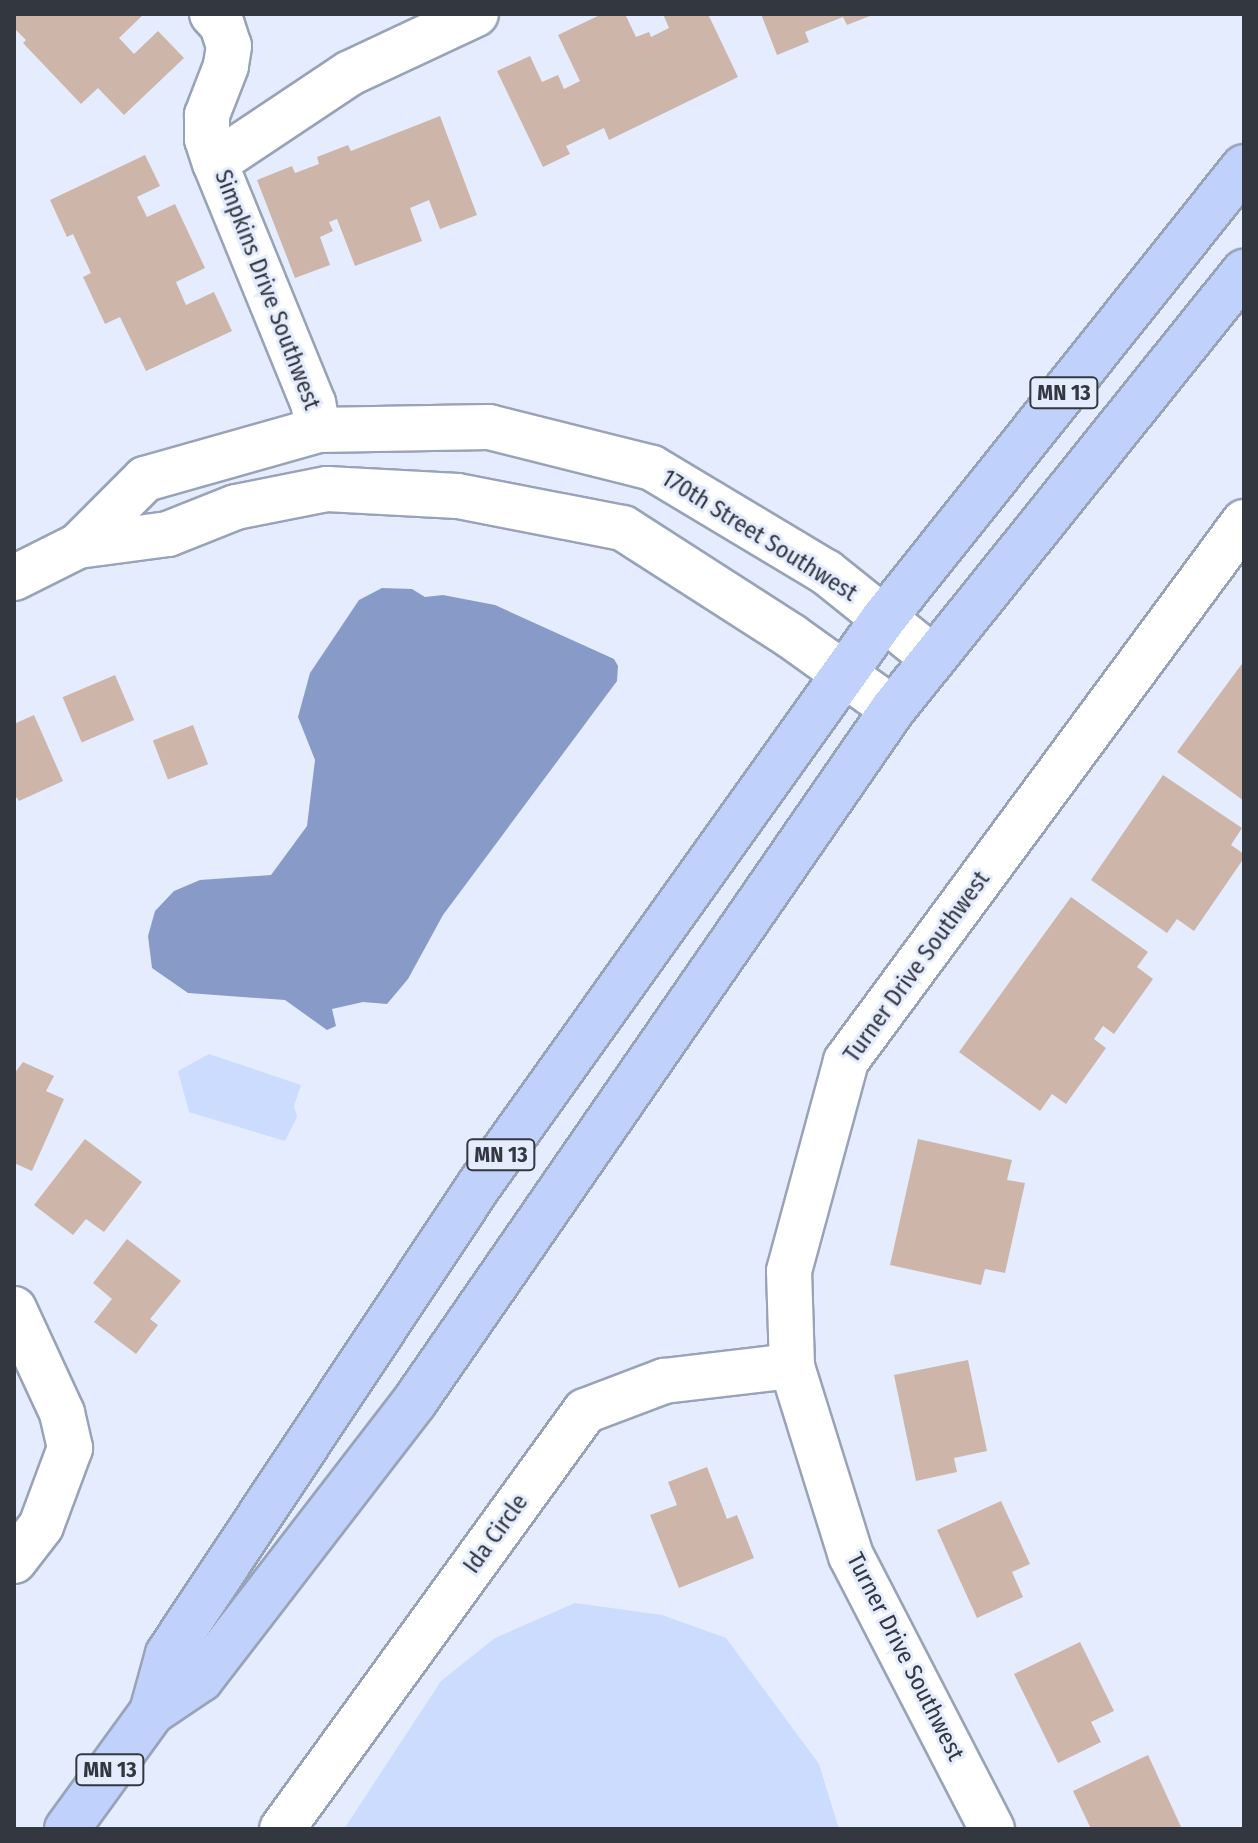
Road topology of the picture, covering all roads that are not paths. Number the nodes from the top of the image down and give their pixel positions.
1 (212, 14) edge
2 (476, 14) edge
3 (215, 163) junction
4 (1244, 167) edge
5 (1244, 272) edge
6 (318, 430) junction
7 (1244, 522) edge
8 (78, 546) junction
9 (14, 578) edge
10 (884, 618) junction
11 (932, 657) junction
12 (844, 674) junction
13 (893, 709) junction
14 (14, 1309) edge
15 (792, 1366) junction
16 (14, 1561) edge
17 (152, 1712) junction
18 (67, 1829) edge
19 (282, 1829) edge
20 (992, 1829) edge

1 - 3 street
2 - 3 street, Simpkins Drive Southwest
3 - 6 street, Simpkins Drive Southwest
4 - 10 main road, MN 13
5 - 11 main road, MN 13
6 - 8 street, 170th Street Southwest
6 - 10 street, 170th Street Southwest
7 - 15 street, Turner Drive Southwest
8 - 9 street, 170th Street Southwest
8 - 12 street, 170th Street Southwest
10 - 11 street, 170th Street Southwest
10 - 12 main road, MN 13
11 - 13 main road, MN 13
12 - 13 street, 170th Street Southwest
12 - 17 main road, MN 13
13 - 17 main road, MN 13
14 - 16 street
15 - 19 street, Ida Circle
15 - 20 street, Turner Drive Southwest
17 - 18 main road, MN 13

